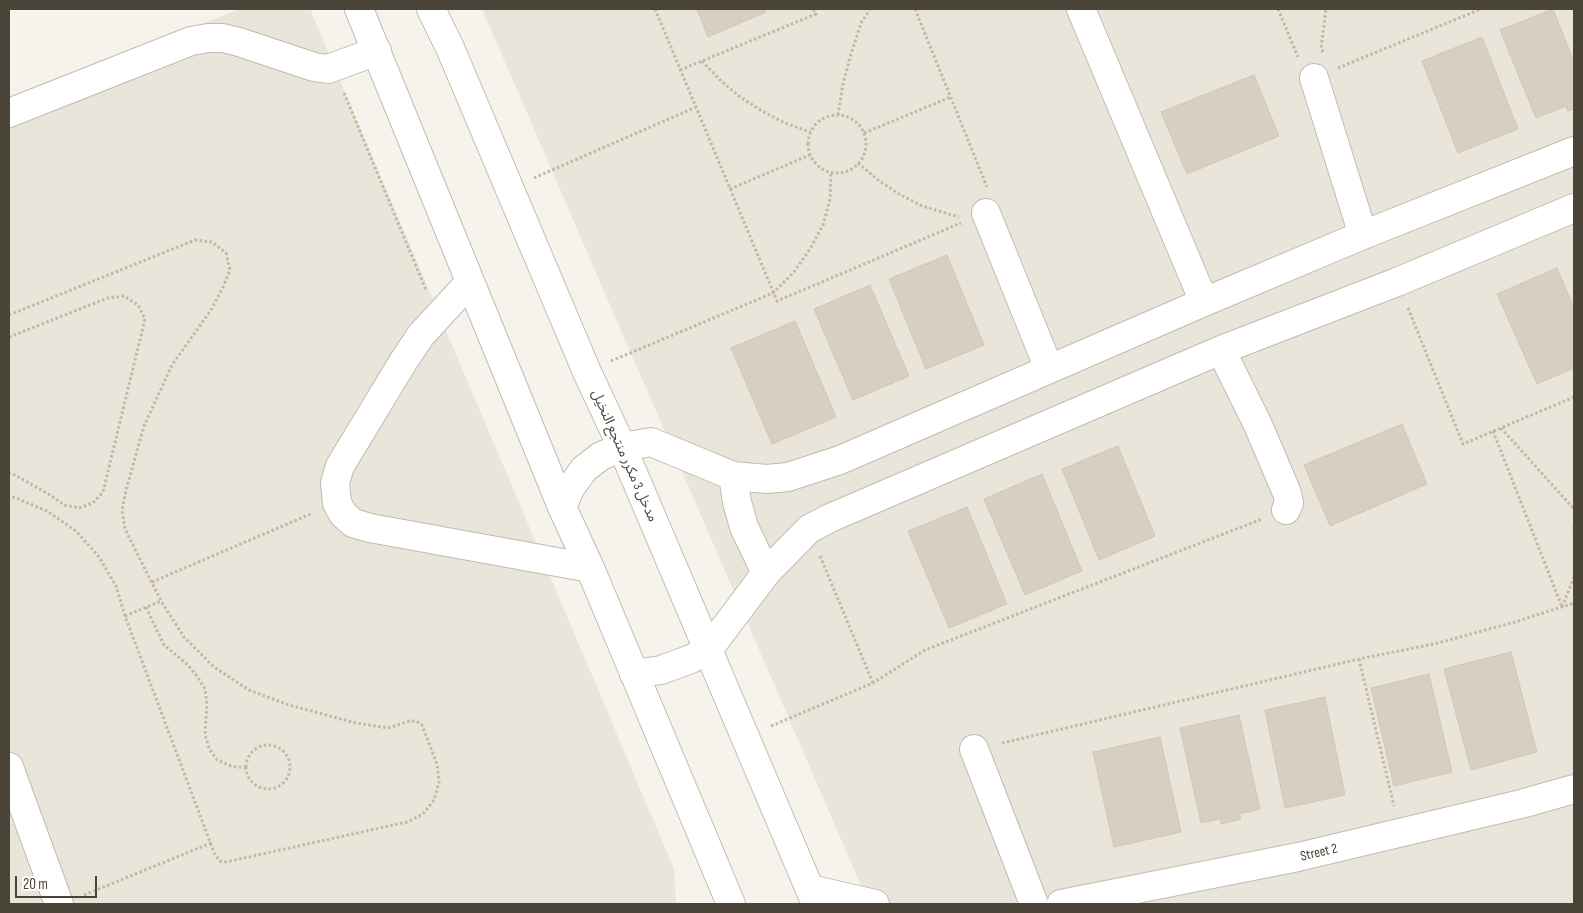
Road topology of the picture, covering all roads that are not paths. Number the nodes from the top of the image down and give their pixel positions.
1 (359, 9) edge
2 (430, 9) edge
3 (1081, 9) edge
4 (377, 51) junction
5 (1321, 75) road end
6 (9, 113) edge
7 (1574, 150) edge
8 (1574, 208) edge
9 (979, 216) road end
10 (1363, 236) junction
11 (470, 283) junction
12 (1204, 302) junction
13 (1221, 350) junction
14 (1049, 369) junction
15 (622, 446) junction
16 (733, 476) junction
17 (562, 508) junction
18 (1286, 510) road end
19 (590, 568) junction
20 (766, 573) junction
21 (708, 650) junction
22 (634, 674) junction
23 (974, 749) road end
24 (9, 767) edge
25 (1574, 789) edge
26 (813, 896) edge
27 (724, 898) edge
28 (70, 901) edge
29 (875, 904) edge
30 (1034, 904) edge
31 (1061, 904) edge

1 - 4 street
2 - 15 street, مدخل 3 مكرر منتجع النخيل
3 - 12 street
4 - 6 street
4 - 11 street
5 - 10 street
7 - 10 street
8 - 13 street
9 - 14 street
10 - 12 street
11 - 17 street
11 - 19 street
12 - 14 street
13 - 18 street
13 - 20 street
14 - 16 street
15 - 16 street
15 - 17 street
15 - 21 street, مدخل 3 مكرر منتجع النخيل
16 - 20 street
17 - 19 street
19 - 22 street
20 - 21 street
21 - 22 street
21 - 26 street, مدخل 3 مكرر منتجع النخيل
22 - 27 street
23 - 30 street
24 - 28 street
25 - 31 street, Street 2
26 - 29 street

